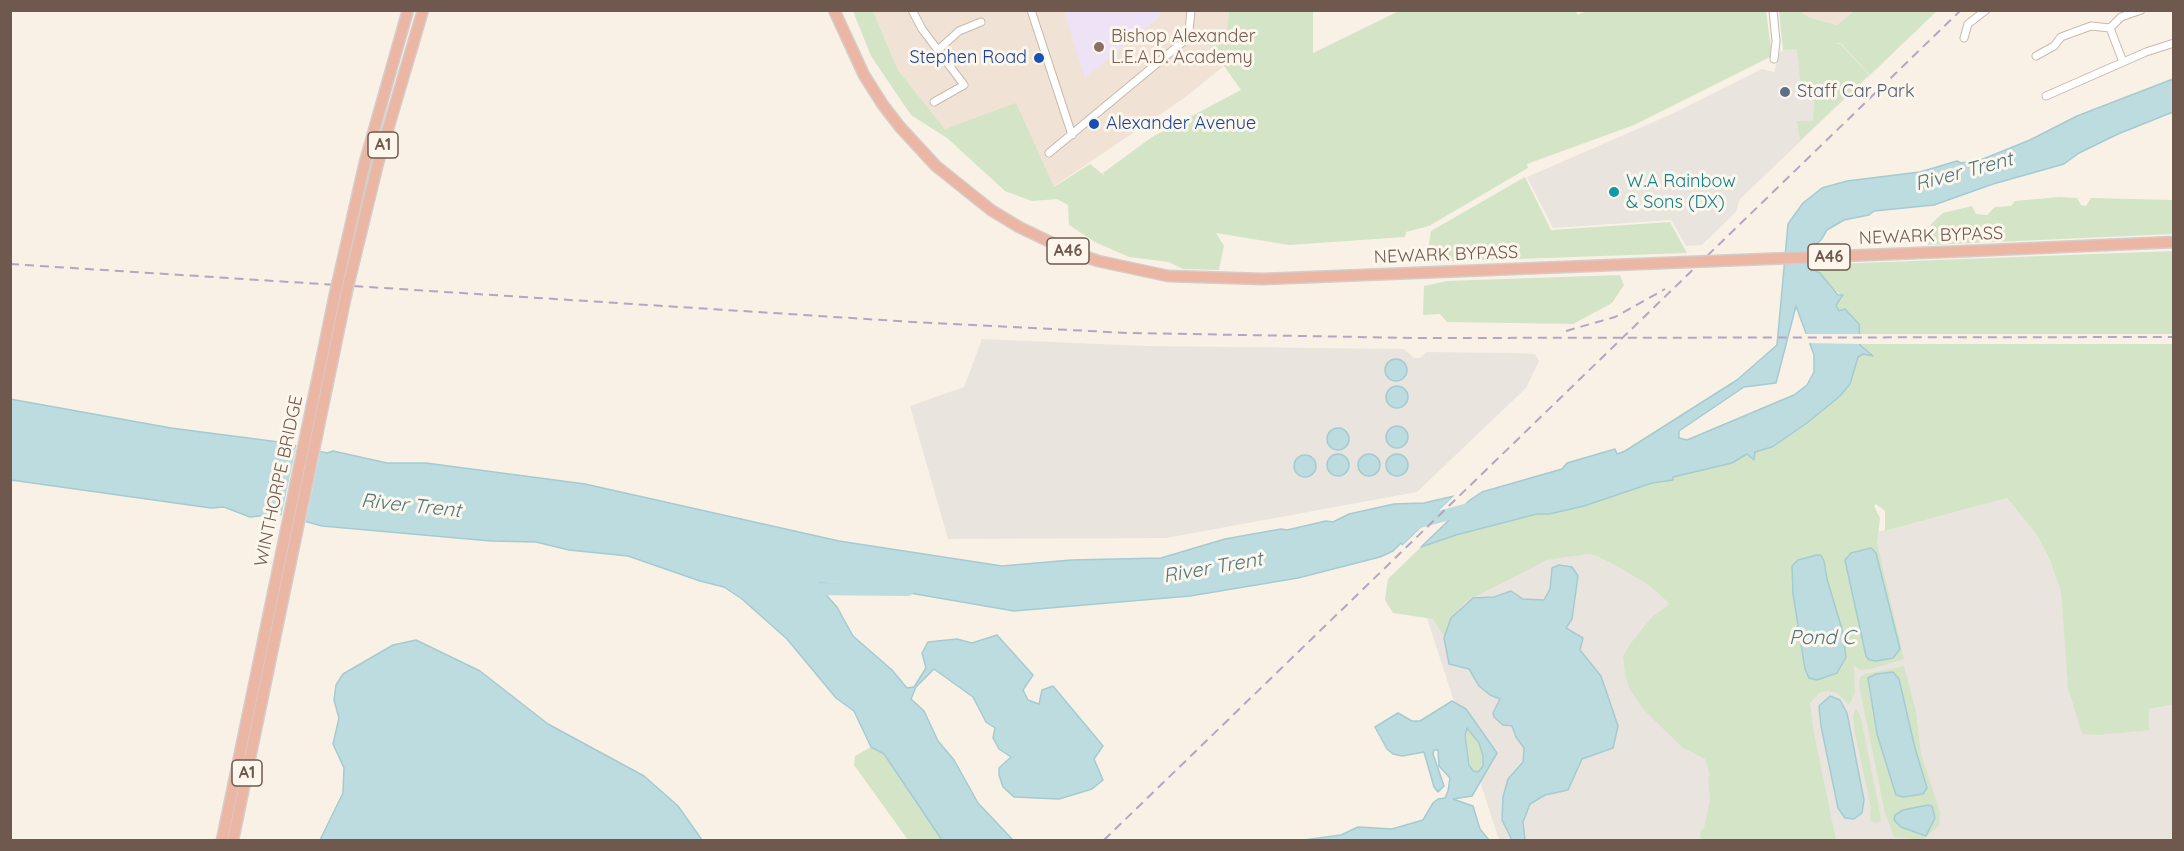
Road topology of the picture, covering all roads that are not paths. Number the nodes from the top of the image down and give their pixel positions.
1 (408, 10) edge
2 (423, 10) edge
3 (834, 10) edge
4 (912, 10) edge
5 (1031, 10) edge
6 (1191, 10) edge
7 (1773, 10) edge
8 (1986, 10) edge
9 (2141, 10) edge
10 (981, 22) dead end
11 (2110, 28) junction
12 (1964, 38) dead end
13 (2174, 44) edge
14 (938, 50) junction
15 (2036, 56) dead end
16 (1774, 59) dead end
17 (2123, 62) junction
18 (2046, 96) dead end
19 (934, 102) dead end
20 (1072, 135) junction
21 (1049, 153) dead end
22 (2174, 242) edge
23 (343, 281) junction
24 (228, 839) edge

1 - 23 highway, A1
2 - 23 highway, A1
3 - 22 highway, NEWARK BYPASS / A46, bridge
4 - 14 street
5 - 20 street
6 - 20 street
7 - 16 street
8 - 12 street
9 - 11 street
10 - 14 street
11 - 15 street
11 - 17 street
13 - 17 street
14 - 19 street
17 - 18 street
20 - 21 street
23 - 24 highway, WINTHORPE BRIDGE / A1, bridge

